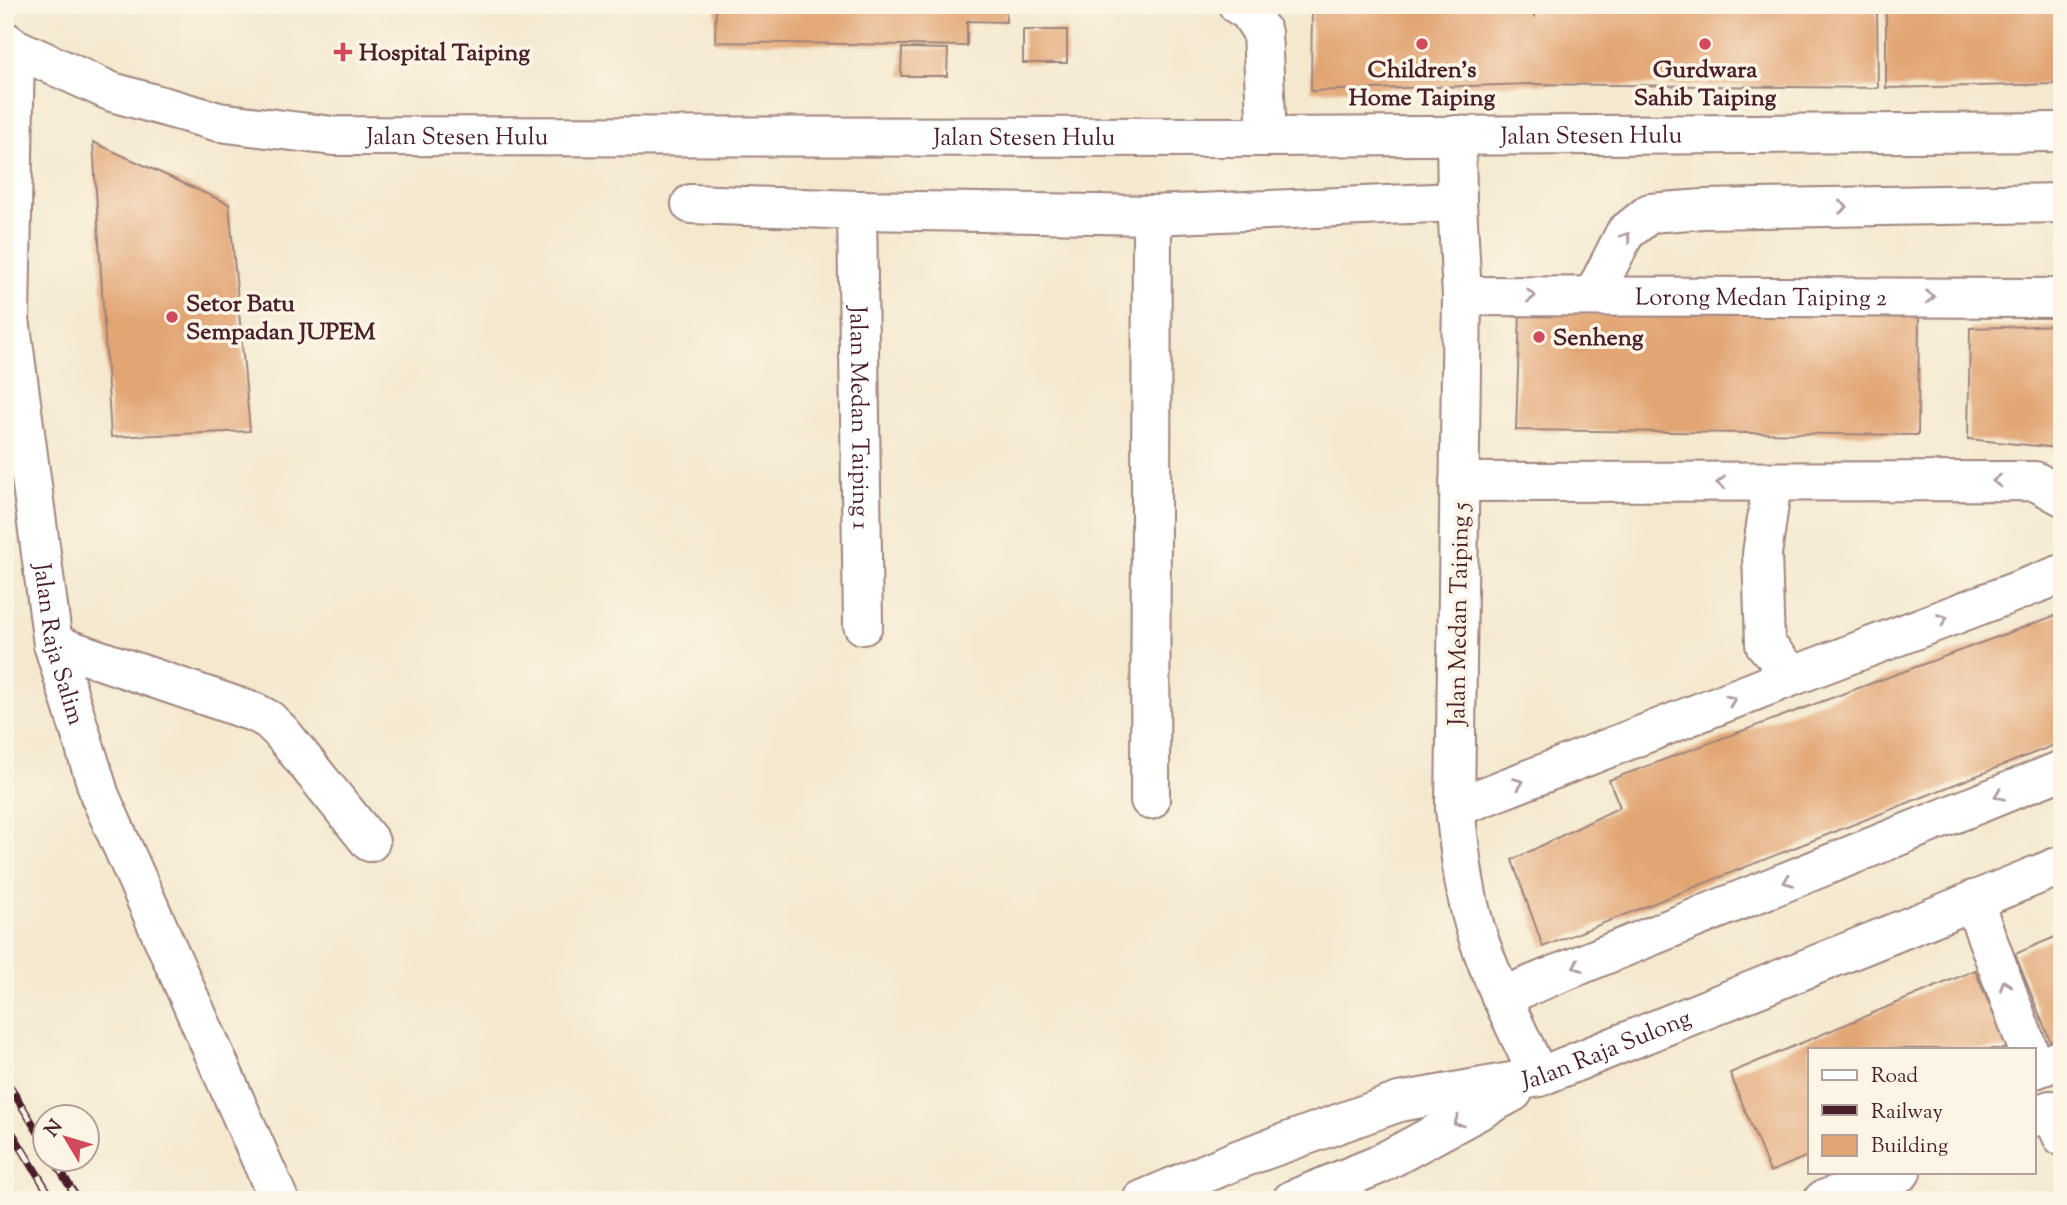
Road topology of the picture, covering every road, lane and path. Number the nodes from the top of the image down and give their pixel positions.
1 (1238, 5) edge
2 (10, 45) edge
3 (2062, 132) edge
4 (1456, 135) junction
5 (1267, 137) junction
6 (1457, 202) junction
7 (2062, 203) edge
8 (691, 204) dead end
9 (857, 209) junction
10 (1152, 215) junction
11 (1462, 296) junction
12 (1593, 296) junction
13 (2062, 298) edge
14 (1460, 482) junction
15 (1772, 483) junction
16 (2062, 496) edge
17 (2062, 574) edge
18 (863, 625) dead end
19 (53, 644) junction
20 (1793, 676) junction
21 (2062, 770) edge
22 (1150, 800) dead end
23 (1455, 808) junction
24 (370, 842) dead end
25 (2062, 865) edge
26 (1973, 900) junction
27 (1501, 997) junction
28 (2035, 1048) edge
29 (1539, 1077) junction
30 (2036, 1116) edge
31 (2062, 1136) edge
32 (1895, 1174) edge
33 (279, 1200) edge
34 (1142, 1200) edge
35 (1292, 1200) edge
36 (1823, 1200) edge

1 - 5 street
2 - 5 street, Jalan Stesen Hulu
2 - 19 street, Jalan Raja Salim
3 - 4 street, Jalan Stesen Hulu
4 - 5 street, Jalan Stesen Hulu
4 - 6 street, Jalan Medan Taiping 5
6 - 10 street
6 - 11 street, Jalan Medan Taiping 5
12 -> 7 street
8 - 9 street
9 - 10 street
9 - 18 street, Jalan Medan Taiping 1
10 - 22 street
11 -> 12 street, Lorong Medan Taiping 2
11 - 14 street, Jalan Medan Taiping 5
12 -> 13 street, Lorong Medan Taiping 2
15 -> 14 street
14 - 23 street, Jalan Medan Taiping 5
16 -> 15 street
15 - 20 street
20 -> 17 street
19 - 24 street
19 - 33 street, Jalan Raja Salim
23 -> 20 street
21 -> 27 street
23 - 27 street, Jalan Medan Taiping 5
25 - 26 street, Jalan Raja Sulong
28 -> 26 street
26 - 29 street, Jalan Raja Sulong
27 - 29 street, Jalan Medan Taiping 5
29 - 34 street, Jalan Raja Sulong
29 -> 35 street
30 - 31 street
32 - 36 street

